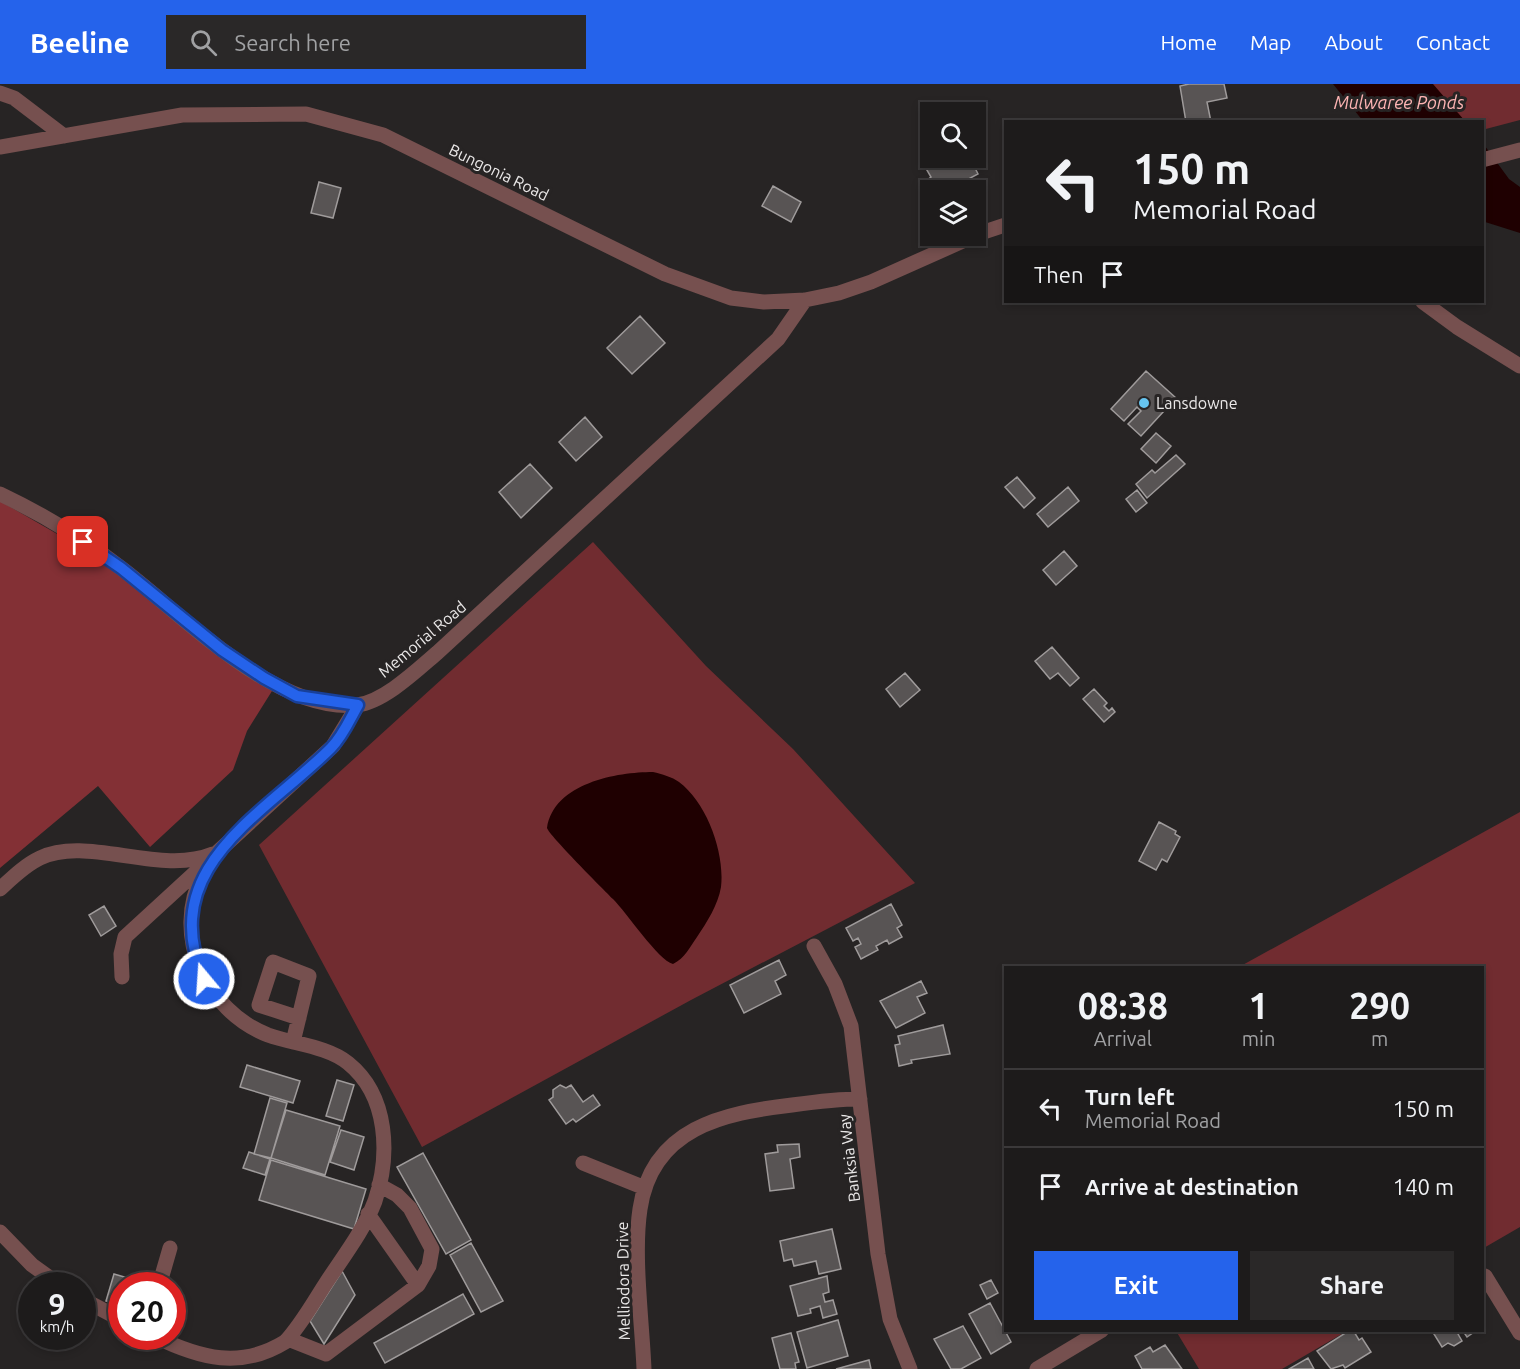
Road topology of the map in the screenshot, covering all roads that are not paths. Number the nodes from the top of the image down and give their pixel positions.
1 (0, 93) edge
2 (64, 136) junction
3 (0, 147) edge
4 (1520, 150) edge
5 (1484, 159) edge
6 (1004, 225) edge
7 (986, 231) edge
8 (951, 246) edge
9 (806, 300) junction
10 (1424, 303) edge
11 (1520, 366) edge
12 (0, 494) edge
13 (358, 705) junction
14 (218, 852) junction
15 (0, 889) edge
16 (814, 946) dead end
17 (122, 977) dead end
18 (298, 1018) dead end
19 (293, 1042) junction
20 (860, 1099) junction
21 (583, 1162) dead end
22 (379, 1185) junction
23 (645, 1188) junction
24 (368, 1214) junction
25 (0, 1232) edge
26 (170, 1248) dead end
27 (42, 1272) edge
28 (163, 1272) edge
29 (1485, 1276) dead end
30 (418, 1285) junction
31 (1099, 1332) edge
32 (1520, 1333) edge
33 (288, 1339) junction
34 (183, 1350) edge
35 (644, 1369) edge
36 (910, 1369) edge
37 (1036, 1369) edge

1 - 2 street
2 - 3 street, Bungonia Road
2 - 9 street, Bungonia Road
4 - 5 street
6 - 7 street, Bungonia Road
8 - 9 street, Bungonia Road
9 - 13 street, Memorial Road
10 - 11 street
12 - 13 street
13 - 14 street
14 - 15 street
14 - 17 street
14 - 19 street
16 - 20 street, Banksia Way
18 - 19 street
19 - 22 street
20 - 23 street, Melliodora Drive
20 - 36 street, Banksia Way
21 - 23 street
22 - 24 street
22 - 30 street
23 - 35 street, Melliodora Drive
24 - 30 street
24 - 33 street
25 - 27 street
26 - 28 street
29 - 32 street
30 - 33 street
31 - 37 street
33 - 34 street

